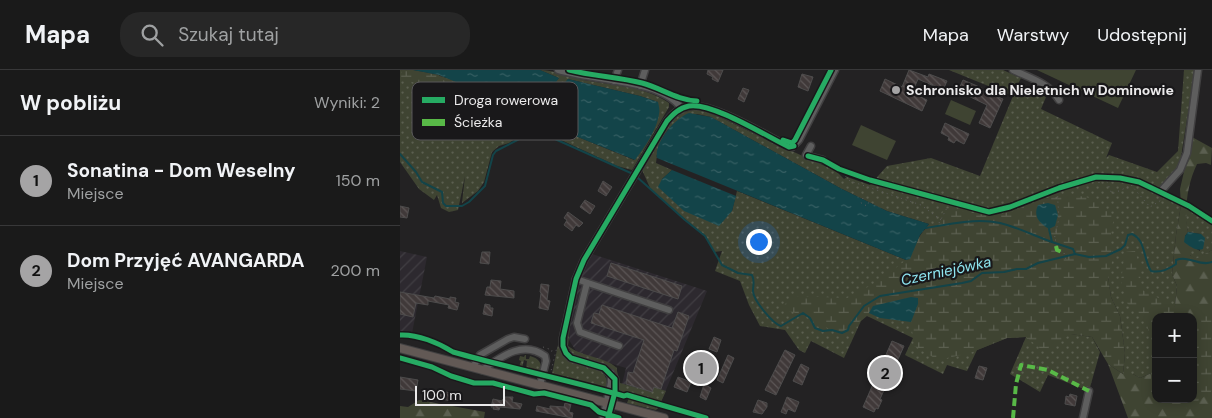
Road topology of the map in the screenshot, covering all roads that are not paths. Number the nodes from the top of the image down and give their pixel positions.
1 (558, 70) edge
2 (618, 70) edge
3 (645, 70) edge
4 (835, 70) edge
5 (1013, 70) edge
6 (1198, 70) edge
7 (614, 82) junction
8 (640, 86) junction
9 (1059, 100) dead end
10 (681, 108) junction
11 (811, 146) dead end
12 (823, 160) dead end
13 (1160, 192) dead end
14 (576, 279) junction
15 (587, 283) junction
16 (669, 310) dead end
17 (525, 339) dead end
18 (619, 346) dead end
19 (400, 348) edge
20 (473, 367) junction
21 (482, 370) junction
22 (540, 385) junction
23 (1089, 391) dead end
24 (609, 403) junction
25 (605, 416) edge
26 (664, 418) edge
27 (1083, 418) edge

1 - 7 street
2 - 7 street
3 - 8 street
4 - 10 street
5 - 9 street
6 - 13 street
7 - 8 street
8 - 10 street
10 - 14 street
11 - 12 street
14 - 15 street
14 - 24 street
15 - 16 street
15 - 18 street
17 - 20 street
19 - 20 main road
20 - 21 main road
21 - 22 main road
21 - 22 street
22 - 24 main road
23 - 27 street
24 - 25 street
24 - 26 main road

